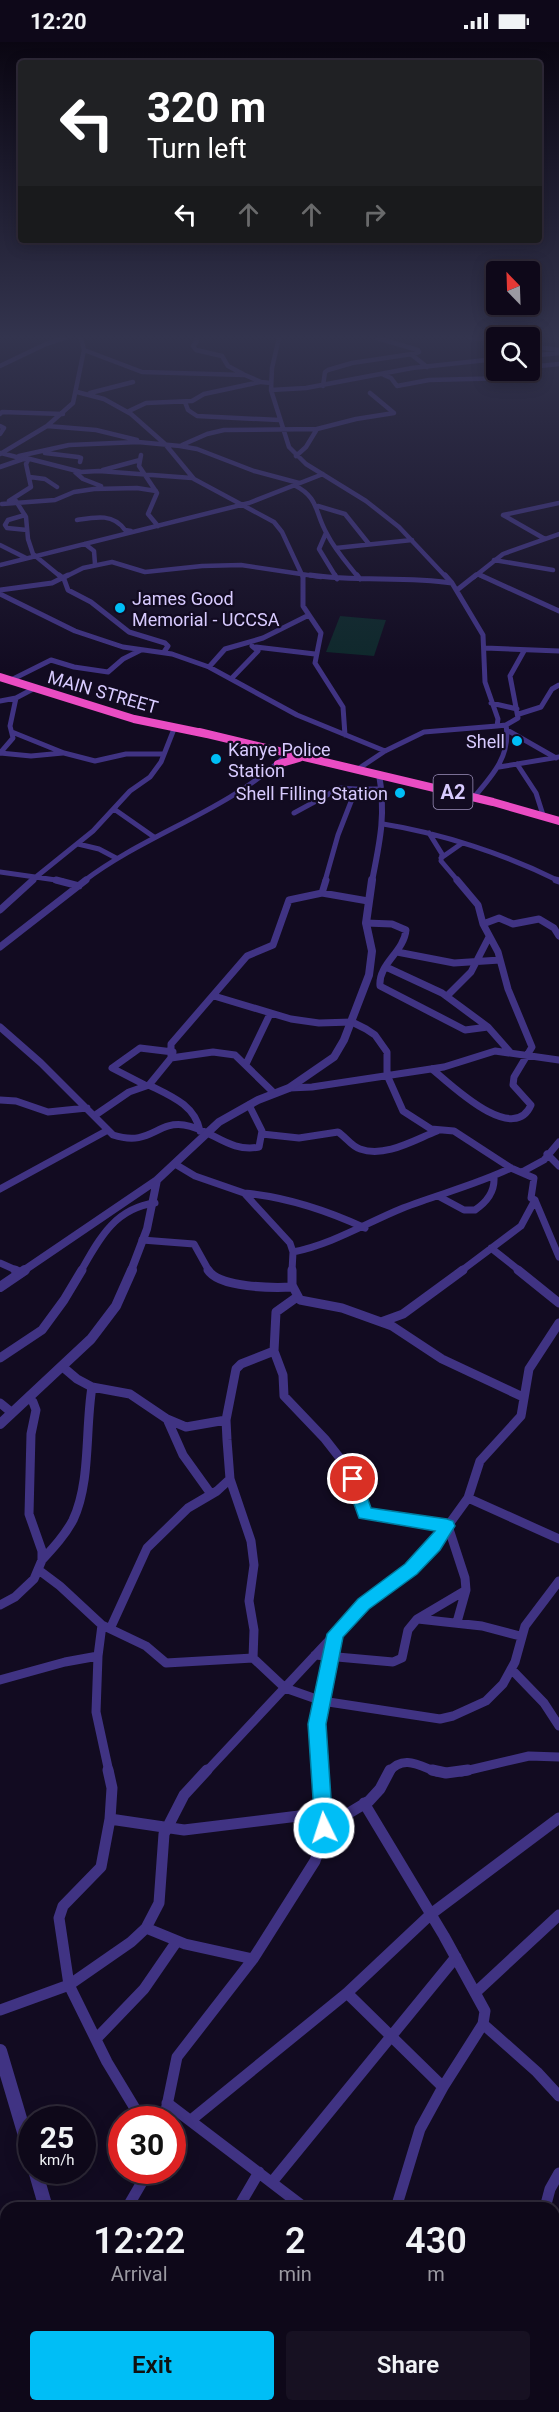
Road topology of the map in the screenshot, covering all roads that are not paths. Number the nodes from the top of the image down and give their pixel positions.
1 (22, 449) edge
2 (51, 449) edge
3 (169, 449) edge
4 (178, 449) edge
5 (195, 449) edge
6 (292, 449) edge
7 (304, 449) edge
8 (38, 452) junction
9 (1, 453) edge
10 (174, 453) junction
11 (296, 456) junction
12 (23, 458) junction
13 (80, 462) dead end
14 (123, 464) junction
15 (139, 466) junction
16 (0, 467) edge
17 (72, 470) junction
18 (101, 470) junction
19 (323, 474) junction
20 (146, 476) junction
21 (30, 477) junction
22 (192, 478) junction
23 (297, 484) junction
24 (57, 487) dead end
25 (106, 488) junction
26 (156, 491) junction
27 (15, 501) junction
28 (559, 503) edge
29 (1, 504) edge
30 (242, 505) junction
31 (318, 506) junction
32 (25, 515) junction
33 (77, 520) dead end
34 (158, 526) junction
35 (27, 530) junction
36 (135, 531) junction
37 (326, 533) junction
38 (559, 534) edge
39 (547, 538) junction
40 (559, 539) edge
41 (412, 540) junction
42 (86, 544) junction
43 (369, 544) junction
44 (0, 545) edge
45 (336, 548) junction
46 (35, 556) junction
47 (26, 558) junction
48 (494, 560) junction
49 (95, 564) junction
50 (0, 565) edge
51 (553, 570) dead end
52 (478, 574) junction
53 (303, 575) junction
54 (63, 578) junction
55 (337, 579) junction
56 (360, 579) junction
57 (52, 583) junction
58 (452, 583) junction
59 (66, 586) junction
60 (457, 590) junction
61 (0, 592) edge
62 (559, 611) edge
63 (309, 615) junction
64 (245, 644) junction
65 (256, 647) junction
66 (485, 648) junction
67 (142, 650) junction
68 (525, 651) junction
69 (559, 651) edge
70 (164, 652) junction
71 (315, 654) junction
72 (209, 667) junction
73 (0, 677) edge
74 (232, 678) junction
75 (9, 681) junction
76 (559, 685) edge
77 (33, 689) junction
78 (16, 698) junction
79 (0, 701) edge
80 (491, 704) junction
81 (518, 712) junction
82 (497, 726) junction
83 (507, 727) junction
84 (174, 729) junction
85 (12, 732) junction
86 (199, 732) junction
87 (345, 735) junction
88 (272, 750) junction
89 (385, 751) junction
90 (0, 752) edge
91 (287, 752) junction
92 (64, 753) junction
93 (163, 754) junction
94 (303, 757) junction
95 (557, 758) edge
96 (517, 764) junction
97 (273, 767) junction
98 (346, 767) junction
99 (499, 767) junction
100 (358, 769) junction
101 (379, 774) junction
102 (357, 789) junction
103 (380, 789) junction
104 (474, 797) junction
105 (114, 809) junction
106 (294, 813) dead end
107 (543, 816) junction
108 (559, 821) edge
109 (383, 824) junction
110 (429, 834) junction
111 (154, 837) junction
112 (78, 844) junction
113 (461, 844) junction
114 (116, 858) junction
115 (441, 858) junction
116 (0, 872) edge
117 (36, 877) junction
118 (559, 881) edge
119 (79, 886) junction
120 (322, 893) junction
121 (368, 901) junction
122 (0, 910) edge
123 (366, 923) junction
124 (483, 924) junction
125 (556, 927) edge
126 (559, 936) edge
127 (489, 937) junction
128 (0, 947) edge
129 (397, 952) junction
130 (500, 960) junction
131 (476, 963) junction
132 (386, 967) junction
133 (214, 996) junction
134 (447, 996) junction
135 (270, 1014) junction
136 (352, 1022) junction
137 (0, 1027) edge
138 (488, 1027) junction
139 (510, 1052) junction
140 (171, 1054) junction
141 (527, 1055) junction
142 (558, 1061) edge
143 (246, 1064) junction
144 (432, 1069) junction
145 (387, 1075) junction
146 (147, 1085) junction
147 (289, 1088) junction
148 (274, 1093) junction
149 (0, 1100) edge
150 (249, 1105) junction
151 (87, 1108) junction
152 (94, 1116) junction
153 (108, 1130) junction
154 (438, 1130) junction
155 (203, 1132) junction
156 (262, 1134) junction
157 (559, 1142) edge
158 (547, 1154) junction
159 (175, 1164) junction
160 (559, 1166) edge
161 (511, 1168) junction
162 (522, 1172) junction
163 (494, 1177) junction
164 (158, 1180) junction
165 (0, 1189) edge
166 (244, 1193) junction
167 (438, 1196) junction
168 (534, 1200) junction
169 (155, 1203) junction
170 (365, 1228) junction
171 (142, 1240) junction
172 (491, 1248) junction
173 (293, 1252) junction
174 (559, 1257) edge
175 (0, 1263) edge
176 (21, 1273) junction
177 (0, 1287) edge
178 (293, 1287) junction
179 (297, 1297) junction
180 (559, 1303) edge
181 (381, 1322) junction
182 (559, 1323) edge
183 (274, 1351) junction
184 (0, 1358) edge
185 (64, 1368) junction
186 (92, 1387) junction
187 (523, 1396) junction
188 (28, 1398) junction
189 (0, 1403) edge
190 (11, 1412) junction
191 (167, 1419) junction
192 (226, 1420) junction
193 (0, 1424) edge
194 (230, 1479) junction
195 (211, 1494) junction
196 (468, 1498) junction
197 (447, 1526) junction
198 (559, 1539) edge
199 (42, 1560) junction
200 (40, 1571) junction
201 (559, 1581) edge
202 (466, 1590) junction
203 (0, 1605) edge
204 (417, 1619) junction
205 (457, 1622) junction
206 (106, 1627) junction
207 (335, 1634) junction
208 (520, 1636) junction
209 (315, 1655) junction
210 (98, 1656) junction
211 (331, 1656) junction
212 (253, 1658) junction
213 (511, 1669) junction
214 (0, 1680) edge
215 (285, 1688) junction
216 (322, 1701) junction
217 (559, 1726) edge
218 (559, 1757) edge
219 (364, 1803) junction
220 (323, 1813) junction
221 (559, 1818) edge
222 (110, 1819) junction
223 (324, 1828) junction
224 (166, 1829) junction
225 (430, 1914) junction
226 (559, 1915) edge
227 (146, 1928) junction
228 (177, 1941) junction
229 (456, 1958) junction
230 (253, 1959) junction
231 (69, 1985) junction
232 (347, 1993) junction
233 (475, 1993) junction
234 (0, 2010) edge
235 (483, 2024) junction
236 (392, 2038) junction
237 (96, 2039) junction
238 (0, 2051) edge
239 (442, 2087) junction
240 (559, 2096) edge
241 (167, 2103) junction
242 (134, 2106) edge
243 (166, 2106) edge
244 (18, 2112) edge
245 (191, 2121) junction
246 (259, 2172) junction
247 (559, 2173) edge
248 (273, 2182) junction
249 (39, 2184) edge
250 (141, 2184) edge
251 (44, 2202) edge
252 (130, 2202) edge
253 (242, 2202) edge
254 (298, 2202) edge
255 (398, 2202) edge
256 (547, 2202) edge

1 - 12 street
2 - 8 street
3 - 10 street
4 - 10 street
5 - 23 street
6 - 11 street
7 - 11 street
8 - 12 street
8 - 13 street
9 - 12 street
10 - 22 street
11 - 19 street
12 - 16 street
12 - 17 street
12 - 21 street
14 - 15 street
14 - 15 street
14 - 18 street
15 - 20 street
17 - 18 street
17 - 25 street
18 - 20 street
19 - 23 street
19 - 41 street
20 - 22 street
20 - 26 street
21 - 24 street
21 - 27 street
22 - 30 street
23 - 30 street
23 - 31 street
25 - 26 street
25 - 27 street
26 - 34 street
27 - 29 street
27 - 32 street
28 - 39 street
30 - 34 street
30 - 53 street
31 - 37 street
31 - 43 street
32 - 35 street
32 - 35 street
33 - 36 street
34 - 36 street
35 - 46 street
36 - 42 street
37 - 45 street
37 - 55 street
38 - 39 street
39 - 40 street
39 - 48 street
41 - 43 street
41 - 58 street
42 - 46 street
42 - 49 street
43 - 45 street
44 - 47 street
45 - 56 street
46 - 47 street
46 - 54 street
47 - 50 street
48 - 51 street
48 - 52 street
49 - 53 street
49 - 54 street
52 - 60 street
52 - 62 street
53 - 55 street
53 - 63 street
54 - 57 street
54 - 59 street
55 - 56 street
56 - 58 street
57 - 59 street
57 - 61 street
58 - 60 street
59 - 70 street
60 - 66 street
61 - 67 street
63 - 64 street
63 - 71 street
64 - 65 street
64 - 72 street
65 - 71 street
65 - 74 street
66 - 68 street
66 - 80 street
67 - 70 street
67 - 75 street
68 - 69 street
68 - 81 street
70 - 72 street
71 - 87 street
72 - 74 street
73 - 75 highway, MAIN STREET / A2
74 - 87 street
75 - 77 highway, MAIN STREET / A2
76 - 81 street
77 - 78 street
77 - 84 highway, MAIN STREET / A2
78 - 79 street
78 - 85 street
80 - 81 street
80 - 82 street
81 - 83 street
82 - 83 street
82 - 89 street
83 - 95 street
83 - 99 street
84 - 86 highway, MAIN STREET / A2
84 - 93 street
85 - 90 street
85 - 92 street
86 - 88 highway, MAIN STREET / A2
86 - 91 highway, MAIN STREET / A2
87 - 89 street
88 - 91 highway, MAIN STREET / A2
88 - 97 highway
89 - 100 street
90 - 92 street
91 - 94 highway, MAIN STREET / A2
91 - 97 street
91 - 98 highway, MAIN STREET / A2
92 - 93 street
93 - 105 street
94 - 97 highway
94 - 98 highway, MAIN STREET / A2
95 - 96 street
96 - 99 street
96 - 107 street
97 - 111 street
98 - 100 highway, MAIN STREET / A2
99 - 104 street
100 - 101 highway, MAIN STREET / A2
101 - 103 street
101 - 104 highway, MAIN STREET / A2
102 - 103 street
102 - 106 street
102 - 120 street
103 - 109 street
104 - 107 highway, MAIN STREET / A2
105 - 111 street
105 - 112 street
107 - 108 highway, MAIN STREET / A2
109 - 110 street
109 - 121 street
110 - 113 street
110 - 115 street
111 - 114 street
112 - 114 street
112 - 117 street
113 - 115 street
113 - 118 street
114 - 119 street
115 - 124 street
116 - 117 street
117 - 119 street
117 - 122 street
119 - 128 street
120 - 121 street
120 - 133 street
121 - 123 street
123 - 129 street
123 - 136 street
124 - 125 street
124 - 127 street
125 - 126 street
127 - 130 street
127 - 131 street
129 - 131 street
129 - 132 street
130 - 131 street
130 - 141 street
131 - 134 street
132 - 134 street
132 - 138 street
133 - 135 street
133 - 140 street
134 - 138 street
135 - 136 street
135 - 143 street
136 - 145 street
136 - 147 street
137 - 151 street
138 - 139 street
139 - 141 street
139 - 144 street
140 - 143 street
140 - 146 street
140 - 146 street
141 - 142 street
141 - 144 street
143 - 148 street
144 - 145 street
145 - 147 street
145 - 154 street
146 - 152 street
146 - 155 street
147 - 148 street
148 - 150 street
149 - 151 street
150 - 155 street
150 - 156 street
151 - 152 street
152 - 153 street
153 - 155 street
153 - 165 street
154 - 156 street
154 - 161 street
155 - 156 street
155 - 159 street
157 - 158 street
158 - 160 street
158 - 162 street
159 - 164 street
159 - 166 street
161 - 162 street
161 - 163 street
162 - 168 street
163 - 167 street
163 - 167 street
164 - 169 street
164 - 176 street
166 - 170 street
166 - 173 street
167 - 170 street
168 - 172 street
168 - 174 street
169 - 171 street
169 - 184 street
170 - 173 street
171 - 178 street
171 - 185 street
172 - 180 street
172 - 181 street
173 - 178 street
175 - 176 street
176 - 177 street
178 - 179 street
179 - 181 street
179 - 183 street
181 - 187 street
182 - 187 street
183 - 192 street
183 - 197 street
185 - 186 street
185 - 188 street
186 - 191 street
186 - 199 street
187 - 196 street
188 - 190 street
188 - 199 street
189 - 190 street
190 - 193 street
191 - 192 street
191 - 195 street
192 - 194 street
194 - 195 street
194 - 212 street
195 - 206 street
196 - 197 street
196 - 198 street
197 - 202 street
197 - 207 street
199 - 200 street
200 - 203 street
200 - 206 street
201 - 208 street
202 - 204 street
202 - 205 street
204 - 205 street
204 - 211 street
205 - 208 street
206 - 210 street
206 - 212 street
207 - 209 street
207 - 211 street
208 - 213 street
209 - 211 street
209 - 215 street
210 - 214 street
210 - 222 street
211 - 216 street
212 - 215 street
213 - 216 street
213 - 217 street
215 - 216 street
215 - 224 street
216 - 220 street
218 - 219 street
219 - 223 street
219 - 225 street
220 - 223 street
220 - 224 street
221 - 225 street
222 - 224 street
222 - 231 street
223 - 230 street
224 - 227 street
225 - 229 street
225 - 232 street
226 - 233 street
227 - 228 street
227 - 231 street
228 - 230 street
228 - 237 street
229 - 233 street
229 - 236 street
230 - 241 street
231 - 234 street
231 - 237 street
232 - 236 street
232 - 245 street
233 - 235 street
235 - 239 street
235 - 240 street
236 - 239 street
236 - 248 street
237 - 242 street
238 - 244 street
239 - 255 street
241 - 243 street
241 - 245 street
245 - 246 street
246 - 248 street
246 - 253 street
247 - 256 street
248 - 254 street
249 - 251 street
250 - 252 street

